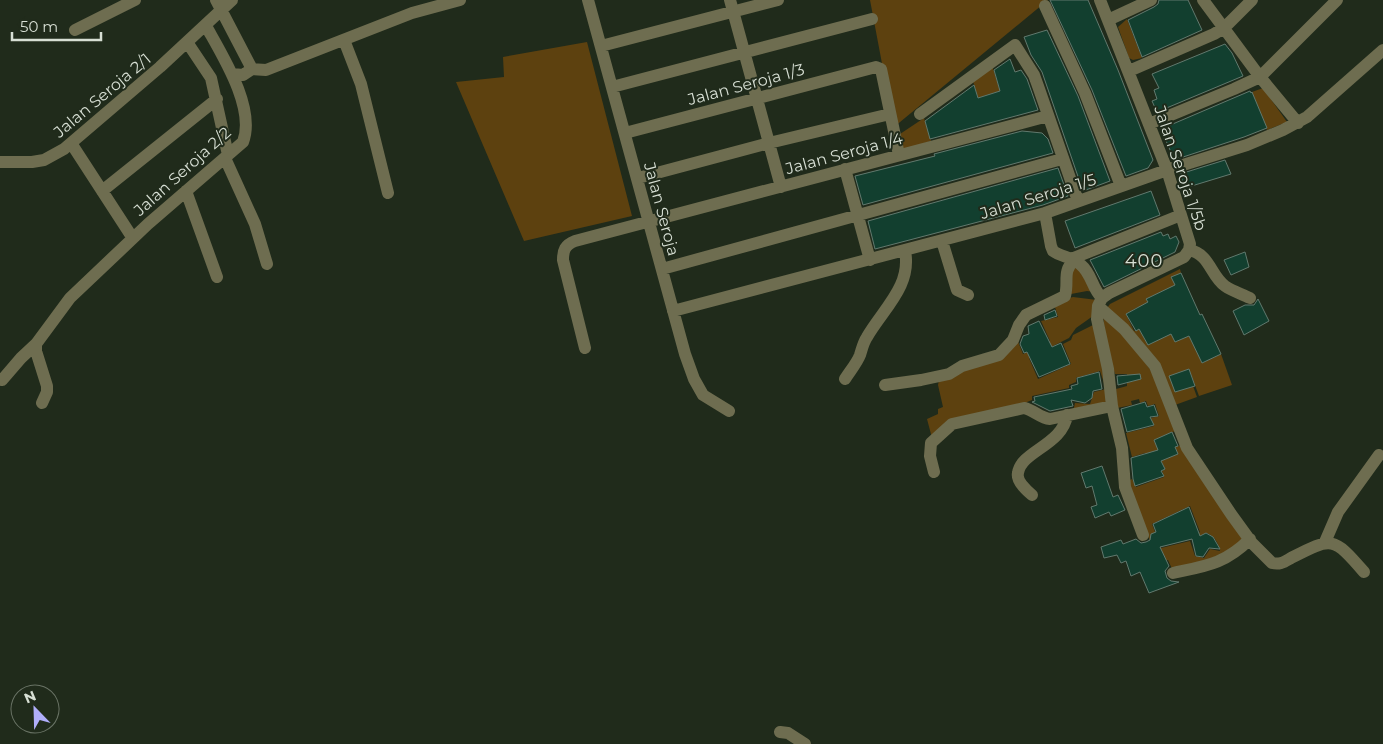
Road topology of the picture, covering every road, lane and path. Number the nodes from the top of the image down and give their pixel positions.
1 (135, 0) edge
2 (460, 0) edge
3 (778, 0) edge
4 (1100, 0) edge
5 (1151, 0) edge
6 (1202, 0) edge
7 (1252, 0) edge
8 (1336, 0) edge
9 (592, 1) edge
10 (223, 3) edge
11 (425, 4) edge
12 (732, 6) edge
13 (1045, 6) dead end
14 (872, 19) dead end
15 (1108, 20) junction
16 (206, 26) junction
17 (1224, 28) junction
18 (75, 30) dead end
19 (344, 40) junction
20 (187, 42) junction
21 (601, 46) junction
22 (1383, 50) edge
23 (744, 52) junction
24 (252, 69) junction
25 (231, 71) junction
26 (1129, 71) junction
27 (1260, 77) junction
28 (211, 78) junction
29 (612, 87) junction
30 (757, 98) junction
31 (217, 99) junction
32 (890, 114) junction
33 (920, 114) dead end
34 (1048, 116) junction
35 (1298, 123) junction
36 (1149, 124) junction
37 (625, 133) junction
38 (72, 143) junction
39 (769, 143) junction
40 (898, 156) junction
41 (227, 157) junction
42 (1062, 159) junction
43 (0, 162) edge
44 (845, 170) junction
45 (1167, 170) junction
46 (638, 178) junction
47 (1121, 186) junction
48 (781, 187) junction
49 (102, 191) junction
50 (186, 191) junction
51 (388, 193) dead end
52 (1078, 201) junction
53 (1045, 213) junction
54 (858, 215) junction
55 (1181, 215) junction
56 (649, 222) junction
57 (132, 237) junction
58 (942, 241) junction
59 (1189, 250) junction
60 (905, 251) junction
61 (1073, 259) junction
62 (870, 260) junction
63 (267, 264) dead end
64 (662, 269) junction
65 (217, 277) dead end
66 (968, 295) dead end
67 (1250, 298) dead end
68 (1100, 302) junction
69 (674, 311) junction
70 (36, 344) junction
71 (586, 348) dead end
72 (845, 379) dead end
73 (2, 380) dead end
74 (885, 386) dead end
75 (42, 402) dead end
76 (1112, 406) junction
77 (728, 410) dead end
78 (1067, 415) junction
79 (1379, 455) dead end
80 (934, 472) dead end
81 (1032, 495) dead end
82 (1143, 535) dead end
83 (1250, 539) junction
84 (1325, 542) junction
85 (1364, 572) dead end
86 (1173, 573) dead end
87 (780, 732) dead end
88 (805, 744) edge

1 - 18 street
2 - 11 street
3 - 12 street
4 - 15 street, Jalan Seroja 1/5b
5 - 15 street
6 - 17 street
7 - 17 street
8 - 27 street
9 - 21 street, Jalan Seroja
10 - 16 street, Jalan Seroja 2/1
10 - 24 street
11 - 19 street
12 - 21 street
12 - 23 street
13 - 47 street
14 - 23 street
15 - 26 street, Jalan Seroja 1/5b
16 - 20 street, Jalan Seroja 2/1
16 - 25 street
17 - 26 street
17 - 27 street
19 - 24 street
19 - 51 street
20 - 28 street
20 - 38 street, Jalan Seroja 2/1
21 - 29 street, Jalan Seroja
22 - 35 street, Jalan Seroja 1/5
23 - 29 street
23 - 30 street
24 - 25 street
25 - 28 street
25 - 41 street, Jalan Seroja 2/2
26 - 36 street, Jalan Seroja 1/5b
27 - 35 street
27 - 36 street
28 - 31 street
29 - 37 street, Jalan Seroja
30 - 32 street, Jalan Seroja 1/3
30 - 37 street, Jalan Seroja 1/3
30 - 39 street
31 - 41 street
31 - 49 street
32 - 39 street
32 - 40 street
33 - 34 street
34 - 40 street, Jalan Seroja 1/4
34 - 42 street
35 - 45 street, Jalan Seroja 1/5
36 - 45 street, Jalan Seroja 1/5b
37 - 46 street, Jalan Seroja
38 - 43 street, Jalan Seroja 2/1
38 - 49 street
39 - 46 street
39 - 48 street
40 - 44 street, Jalan Seroja 1/4
41 - 50 street, Jalan Seroja 2/2
41 - 63 street
42 - 52 street
42 - 54 street
44 - 48 street, Jalan Seroja 1/4
44 - 54 street
45 - 47 street, Jalan Seroja 1/5
45 - 55 street, Jalan Seroja 1/5b
46 - 56 street, Jalan Seroja
47 - 52 street, Jalan Seroja 1/5
48 - 56 street, Jalan Seroja 1/4
49 - 57 street
50 - 57 street, Jalan Seroja 2/2
50 - 65 street
52 - 53 street, Jalan Seroja 1/5
53 - 58 street, Jalan Seroja 1/5
53 - 61 street
54 - 62 street
54 - 64 street
55 - 59 street, Jalan Seroja 1/5b
55 - 61 street
56 - 64 street, Jalan Seroja
56 - 71 street, Jalan Seroja 1/4
57 - 70 street, Jalan Seroja 2/2
58 - 60 street, Jalan Seroja 1/5
58 - 66 street
59 - 67 street
59 - 68 street, Jalan Seroja 1/5b
60 - 62 street, Jalan Seroja 1/5
60 - 72 street
61 - 68 street
61 - 74 street
62 - 69 street, Jalan Seroja 1/5
64 - 69 street, Jalan Seroja
68 - 76 street
68 - 83 street
69 - 77 street, Jalan Seroja
70 - 73 street, Jalan Seroja 2/2
70 - 75 street
76 - 78 street
76 - 82 street
78 - 80 street
78 - 81 street
79 - 84 street
83 - 84 street
83 - 86 street
84 - 85 street
87 - 88 street

